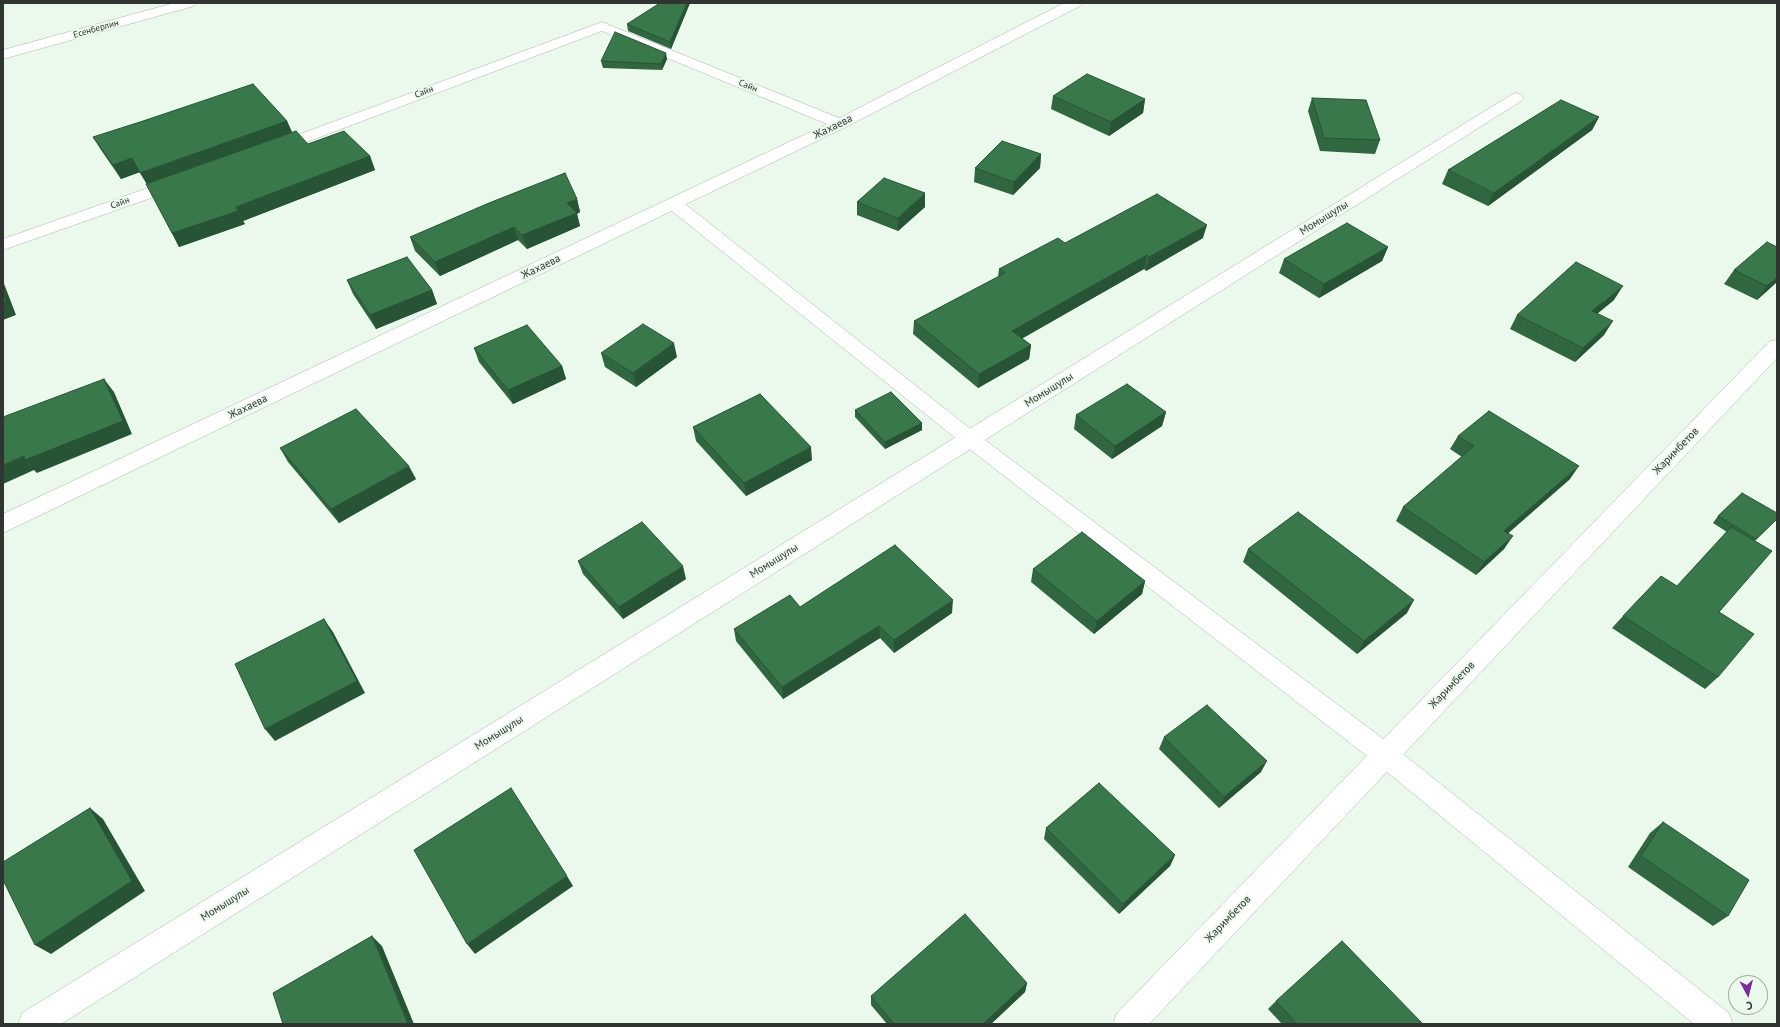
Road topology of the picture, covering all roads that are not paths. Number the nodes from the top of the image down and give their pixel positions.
1 (189, 3) edge
2 (1075, 3) edge
3 (3, 55) edge
4 (1516, 98) dead end
5 (840, 124) junction
6 (262, 153) edge
7 (195, 176) edge
8 (674, 204) junction
9 (3, 245) edge
10 (1777, 346) edge
11 (970, 439) junction
12 (3, 524) edge
13 (1385, 755) junction
14 (33, 1024) edge
15 (1128, 1024) edge
16 (1718, 1024) edge

1 - 3 street, Есенберлин
2 - 5 street, Жахаева
4 - 11 street, Момышулы
5 - 6 street, Сайн
5 - 8 street, Жахаева
7 - 9 street, Сайн
8 - 11 street
8 - 12 street, Жахаева
10 - 13 street, Жаримбетов
11 - 13 street
11 - 14 street, Момышулы
13 - 15 street, Жаримбетов
13 - 16 street

